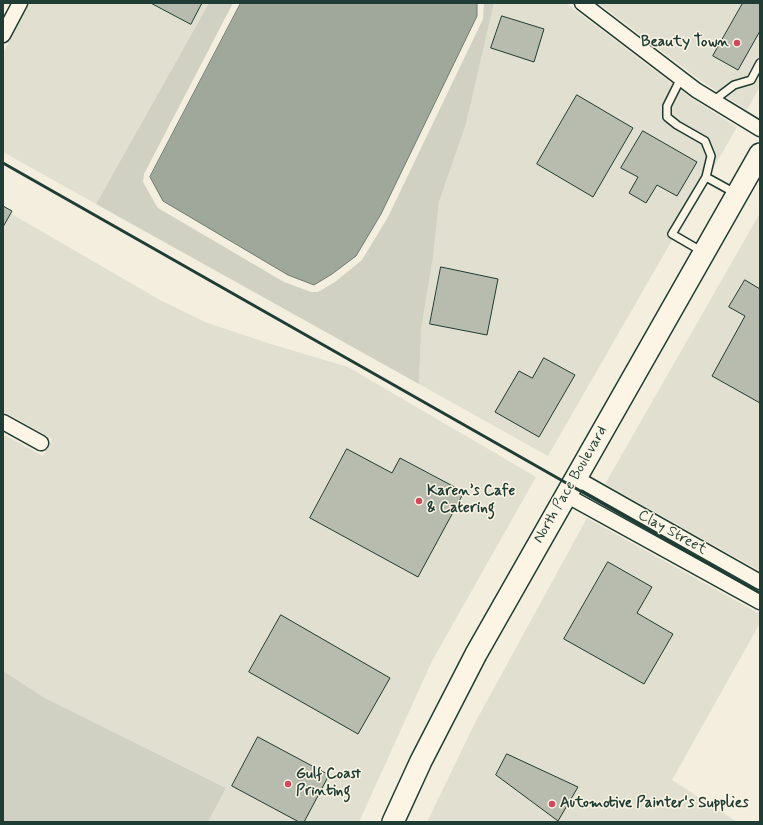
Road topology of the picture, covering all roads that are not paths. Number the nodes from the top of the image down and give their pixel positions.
1 (20, 3) edge
2 (582, 3) edge
3 (3, 33) edge
4 (760, 63) edge
5 (681, 78) junction
6 (713, 101) junction
7 (760, 129) edge
8 (760, 154) edge
9 (706, 177) junction
10 (737, 194) junction
11 (704, 252) junction
12 (3, 422) edge
13 (41, 443) dead end
14 (571, 487) junction
15 (760, 582) edge
16 (760, 602) edge
17 (393, 822) edge

1 - 3 street
2 - 5 street
4 - 6 lane
5 - 6 street
5 - 9 lane
6 - 7 street
8 - 10 main road, North Pace Boulevard
9 - 10 lane
9 - 11 lane
10 - 11 main road, North Pace Boulevard
11 - 14 main road, North Pace Boulevard
12 - 13 street
14 - 15 street, Clay Street
14 - 16 street, Clay Street
14 - 17 main road, North Pace Boulevard

